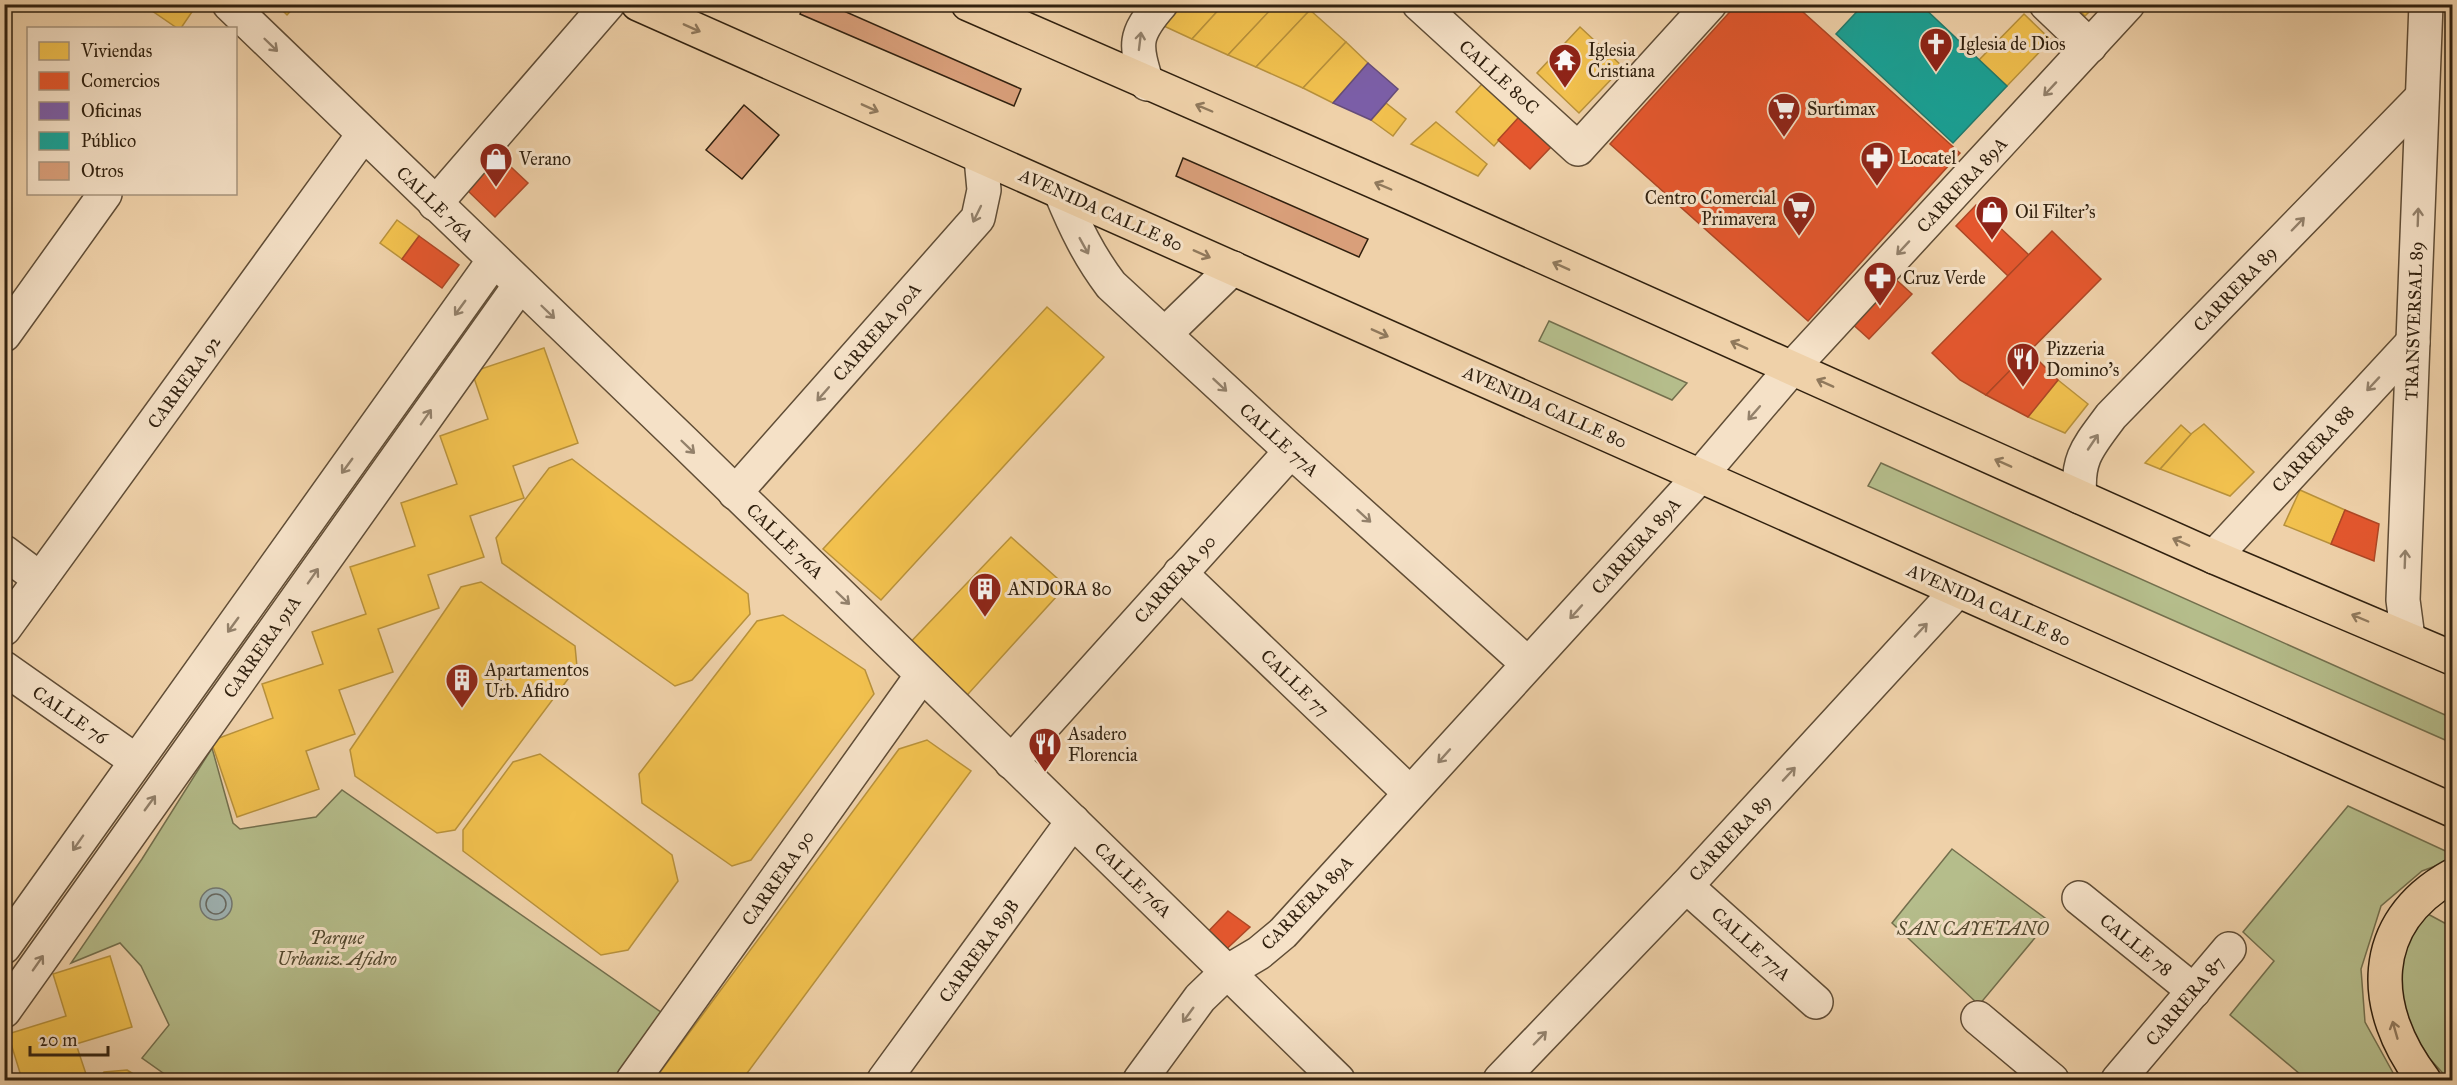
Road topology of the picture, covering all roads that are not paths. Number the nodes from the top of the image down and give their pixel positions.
1 (608, 4) edge
2 (638, 4) edge
3 (968, 4) edge
4 (1161, 4) edge
5 (1419, 4) edge
6 (1710, 4) edge
7 (2046, 4) edge
8 (2128, 4) edge
9 (2426, 4) edge
10 (229, 14) edge
11 (2090, 46) junction
12 (1147, 84) junction
13 (2422, 97) junction
14 (363, 135) junction
15 (981, 158) junction
16 (1061, 193) junction
17 (104, 195) edge
18 (435, 204) junction
19 (494, 260) junction
20 (1233, 268) junction
21 (520, 285) junction
22 (1165, 334) junction
23 (4, 335) edge
24 (2413, 342) junction
25 (1792, 369) junction
26 (1291, 451) junction
27 (1700, 476) junction
28 (735, 492) junction
29 (2080, 497) junction
30 (4, 552) edge
31 (2214, 557) junction
32 (1180, 573) junction
33 (40, 579) junction
34 (1957, 591) junction
35 (4, 629) edge
36 (2408, 638) junction
37 (2452, 658) edge
38 (1528, 664) junction
39 (4, 668) edge
40 (922, 675) junction
41 (136, 761) junction
42 (1011, 762) junction
43 (1410, 793) junction
44 (2452, 810) edge
45 (1073, 821) junction
46 (2452, 876) edge
47 (1686, 886) junction
48 (2079, 898) dead end
49 (4, 948) edge
50 (2229, 949) dead end
51 (1227, 972) junction
52 (2194, 991) junction
53 (1816, 1002) dead end
54 (4, 1011) edge
55 (1978, 1018) dead end
56 (2125, 1078) edge
57 (633, 1080) edge
58 (884, 1080) edge
59 (1140, 1080) edge
60 (1338, 1080) edge
61 (1500, 1080) edge
62 (2052, 1080) edge
63 (2424, 1080) edge

1 - 18 street
2 -> 15 highway, AVENIDA CALLE 80
3 - 12 highway
12 -> 4 street
5 - 6 street, CALLE 80C
7 - 11 street
8 - 11 street, CARRERA 89A
9 - 13 street, TRANSVERSAL 89
10 -> 14 street, CALLE 76A
11 -> 25 street, CARRERA 89A
25 -> 12 highway
24 -> 13 street, TRANSVERSAL 89
29 -> 13 street, CARRERA 89
14 - 18 street, CALLE 76A
14 - 33 street, CARRERA 92
15 - 16 highway, AVENIDA CALLE 80
15 -> 28 street, CARRERA 90A
16 -> 20 highway, AVENIDA CALLE 80
16 -> 22 street, CALLE 77A
17 - 23 street
18 - 19 street, CALLE 76A
19 - 21 street, CALLE 76A
19 -> 41 street, CARRERA 91A
20 - 22 street
20 -> 27 highway, AVENIDA CALLE 80
21 -> 28 street, CALLE 76A
54 -> 21 street, CARRERA 91A
22 -> 26 street, CALLE 77A
24 -> 31 street, CARRERA 88
36 -> 24 street, TRANSVERSAL 89
25 -> 27 street, CARRERA 89A
29 -> 25 highway
26 - 32 street, CARRERA 90
26 -> 38 street, CALLE 77A
27 - 34 highway, AVENIDA CALLE 80
27 -> 38 street, CARRERA 89A
28 -> 40 street, CALLE 76A
31 -> 29 highway
30 - 33 street
36 -> 31 highway
32 - 42 street, CARRERA 90
32 - 43 street, CALLE 77
33 - 35 street, CARRERA 92
34 - 44 highway, AVENIDA CALLE 80
47 -> 34 street, CARRERA 89
36 - 37 highway
38 -> 43 street, CARRERA 89A
39 - 41 street, CALLE 76
40 - 42 street, CALLE 76A
40 - 57 street, CARRERA 90
41 -> 49 street, CARRERA 91A
42 - 45 street, CALLE 76A
43 - 51 street, CARRERA 89A
45 - 51 street, CALLE 76A
45 - 58 street, CARRERA 89B
63 -> 46 highway
47 - 53 street, CALLE 77A
61 -> 47 street, CARRERA 89
48 - 52 street, CALLE 78
50 - 52 street, CARRERA 87
51 -> 59 street, CARRERA 89A
51 - 60 street, CALLE 76A
52 - 56 street, CARRERA 87
55 - 62 street

